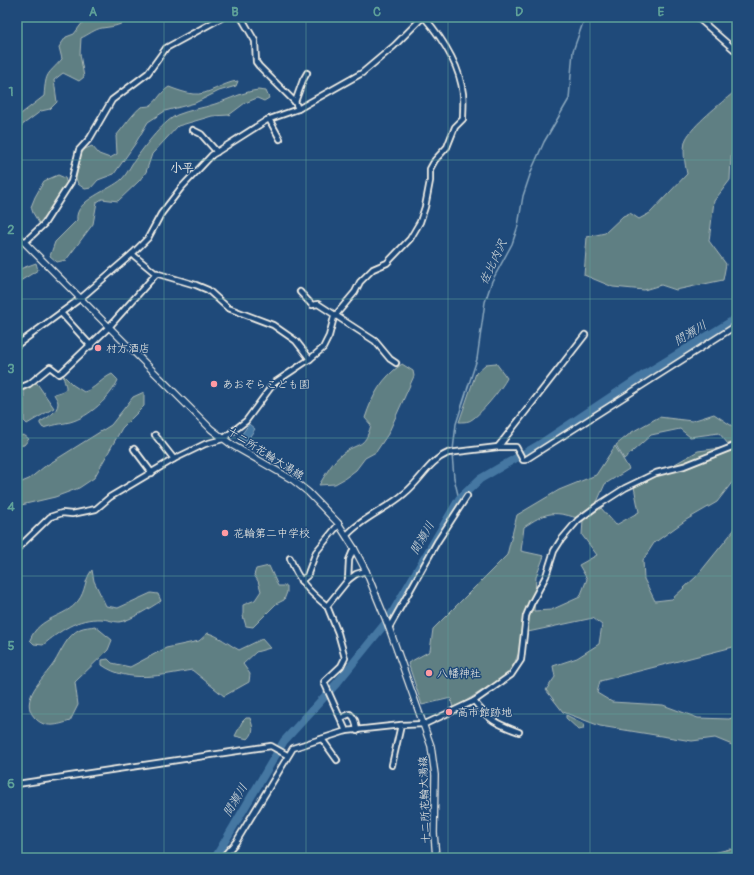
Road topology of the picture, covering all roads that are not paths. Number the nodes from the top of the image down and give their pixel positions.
1 (223, 17) edge
2 (241, 17) edge
3 (423, 17) edge
4 (697, 17) edge
5 (737, 52) edge
6 (307, 73) dead end
7 (294, 102) junction
8 (298, 109) junction
9 (269, 119) junction
10 (193, 130) dead end
11 (280, 139) dead end
12 (217, 152) junction
13 (20, 239) edge
14 (132, 254) junction
15 (157, 273) junction
16 (300, 292) dead end
17 (81, 298) junction
18 (61, 313) junction
19 (336, 315) junction
20 (737, 325) edge
21 (110, 327) junction
22 (585, 335) dead end
23 (17, 345) edge
24 (90, 346) junction
25 (310, 359) junction
26 (396, 363) dead end
27 (17, 389) edge
28 (155, 435) dead end
29 (223, 439) junction
30 (737, 445) edge
31 (498, 447) junction
32 (134, 449) dead end
33 (174, 459) junction
34 (152, 473) junction
35 (467, 496) dead end
36 (339, 524) junction
37 (347, 535) junction
38 (17, 548) edge
39 (354, 548) junction
40 (290, 558) dead end
41 (366, 571) junction
42 (348, 580) junction
43 (301, 581) junction
44 (327, 606) junction
45 (388, 626) junction
46 (474, 701) junction
47 (341, 718) junction
48 (401, 724) junction
49 (425, 724) junction
50 (346, 731) junction
51 (357, 731) junction
52 (519, 732) dead end
53 (322, 739) junction
54 (285, 754) junction
55 (337, 760) dead end
56 (392, 765) dead end
57 (17, 784) edge
58 (222, 858) edge
59 (436, 858) edge

1 - 13 street
2 - 7 street
3 - 8 street
3 - 19 street
4 - 5 street
6 - 7 street
7 - 8 street
8 - 9 street
9 - 11 street
9 - 12 street
10 - 12 street
12 - 14 street
13 - 17 main road, 十二所花輪大湯線
14 - 15 street
14 - 17 street
15 - 21 street
15 - 25 street
16 - 19 street
17 - 18 street
17 - 21 main road, 十二所花輪大湯線
18 - 23 street
18 - 24 street
19 - 25 street
19 - 26 street
20 - 31 street
21 - 24 street
21 - 29 main road, 十二所花輪大湯線
22 - 31 street
24 - 27 street
25 - 29 street
28 - 33 street
29 - 33 street
29 - 36 main road, 十二所花輪大湯線
30 - 46 street
31 - 37 street
32 - 34 street
33 - 34 street
34 - 38 street
35 - 45 street
36 - 37 main road, 十二所花輪大湯線
36 - 43 street
37 - 39 main road, 十二所花輪大湯線
39 - 41 main road, 十二所花輪大湯線
39 - 42 street
40 - 43 street
41 - 42 street
41 - 45 main road, 十二所花輪大湯線
42 - 44 street
43 - 44 street
44 - 47 street
45 - 49 main road, 十二所花輪大湯線
46 - 49 street
46 - 52 street
47 - 50 street
47 - 51 street
48 - 49 street
48 - 51 street
48 - 56 street
49 - 59 main road, 十二所花輪大湯線
50 - 51 street
50 - 53 street
53 - 54 street
53 - 55 street
54 - 57 street
54 - 58 street

